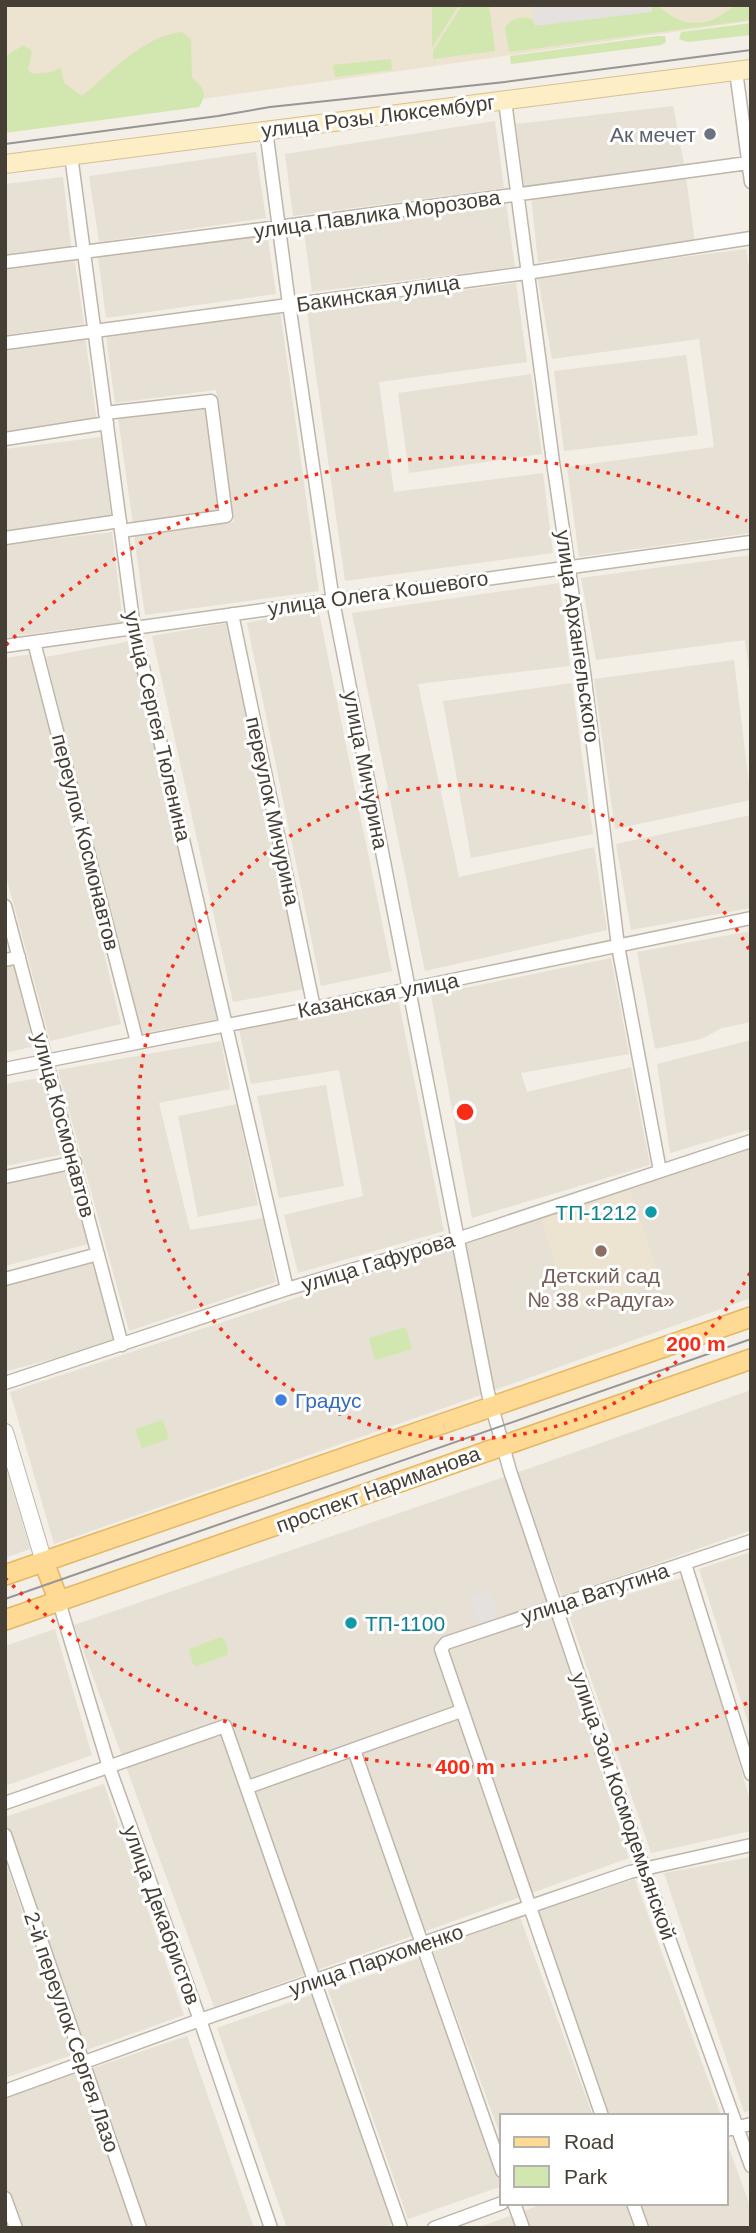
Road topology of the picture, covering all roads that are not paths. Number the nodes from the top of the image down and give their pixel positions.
1 (743, 70) edge
2 (505, 100) junction
3 (266, 130) junction
4 (72, 155) junction
5 (748, 163) junction
6 (5, 164) edge
7 (751, 182) edge
8 (516, 195) junction
9 (278, 227) junction
10 (751, 238) edge
11 (84, 251) junction
12 (5, 262) edge
13 (527, 273) junction
14 (289, 304) junction
15 (94, 330) junction
16 (5, 343) edge
17 (106, 418) junction
18 (5, 439) edge
19 (120, 526) junction
20 (5, 538) edge
21 (751, 542) edge
22 (569, 566) junction
23 (333, 601) junction
24 (232, 614) junction
25 (134, 628) junction
26 (34, 642) junction
27 (5, 646) edge
28 (5, 906) edge
29 (751, 918) edge
30 (618, 946) junction
31 (19, 957) junction
32 (5, 960) edge
33 (409, 990) junction
34 (314, 1008) junction
35 (226, 1026) junction
36 (137, 1042) junction
37 (47, 1059) junction
38 (5, 1069) edge
39 (751, 1141) edge
40 (75, 1161) junction
41 (660, 1171) junction
42 (5, 1177) edge
43 (457, 1239) junction
44 (98, 1254) junction
45 (5, 1279) edge
46 (287, 1289) junction
47 (751, 1317) edge
48 (122, 1345) junction
49 (751, 1359) edge
50 (5, 1383) edge
51 (491, 1406) junction
52 (5, 1432) edge
53 (503, 1445) junction
54 (751, 1541) edge
55 (44, 1562) junction
56 (685, 1564) junction
57 (5, 1575) edge
58 (59, 1602) junction
59 (556, 1607) junction
60 (5, 1620) edge
61 (461, 1711) junction
62 (354, 1750) junction
63 (109, 1767) junction
64 (751, 1774) edge
65 (248, 1787) junction
66 (5, 1803) edge
67 (5, 1835) edge
68 (751, 1845) edge
69 (644, 1869) junction
70 (530, 1907) junction
71 (422, 1944) junction
72 (314, 1982) junction
73 (200, 2020) junction
74 (83, 2064) junction
75 (5, 2091) edge
76 (601, 2114) edge
77 (727, 2114) edge
78 (751, 2124) edge
79 (732, 2129) edge
80 (500, 2165) edge
81 (751, 2165) edge
82 (5, 2198) edge
83 (500, 2204) edge
84 (515, 2205) edge
85 (634, 2205) edge
86 (16, 2228) edge
87 (140, 2228) edge
88 (271, 2228) edge
89 (401, 2228) edge
90 (434, 2228) edge
91 (523, 2228) edge
92 (642, 2228) edge

1 - 2 main road, улица Розы Люксембург
1 - 5 street
2 - 3 main road, улица Розы Люксембург
2 - 8 street, улица Архангельского
3 - 4 main road, улица Розы Люксембург
3 - 9 street, улица Мичурина
4 - 6 main road, улица Розы Люксембург
4 - 11 street, улица Сергея Тюленина
5 - 7 street
5 - 8 street, улица Павлика Морозова
8 - 9 street, улица Павлика Морозова
8 - 13 street, улица Архангельского
9 - 11 street, улица Павлика Морозова
9 - 14 street, улица Мичурина
10 - 13 street, Бакинская улица
11 - 12 street, улица Павлика Морозова
11 - 15 street, улица Сергея Тюленина
13 - 14 street, Бакинская улица
13 - 22 street, улица Архангельского
14 - 15 street, Бакинская улица
14 - 23 street, улица Мичурина
15 - 16 street, Бакинская улица
15 - 17 street, улица Сергея Тюленина
17 - 18 street
17 - 19 street, улица Сергея Тюленина
17 - 19 street
19 - 20 street
19 - 25 street, улица Сергея Тюленина
21 - 22 street, улица Олега Кошевого
22 - 23 street, улица Олега Кошевого
22 - 30 street, улица Архангельского
23 - 24 street, улица Олега Кошевого
23 - 33 street, улица Мичурина
24 - 25 street, улица Олега Кошевого
24 - 34 street, переулок Мичурина
25 - 26 street, улица Олега Кошевого
25 - 35 street, улица Сергея Тюленина
26 - 27 street, улица Олега Кошевого
26 - 36 street, переулок Космонавтов
28 - 31 street, улица Космонавтов
29 - 30 street, Казанская улица
30 - 33 street, Казанская улица
30 - 41 street, улица Архангельского
31 - 32 street
31 - 37 street, улица Космонавтов
33 - 34 street, Казанская улица
33 - 43 street, улица Мичурина
34 - 35 street, Казанская улица
35 - 36 street, Казанская улица
35 - 46 street, улица Сергея Тюленина
36 - 37 street, Казанская улица
37 - 38 street, Казанская улица
37 - 40 street, улица Космонавтов
39 - 41 street, улица Гафурова
40 - 42 street
40 - 44 street, улица Космонавтов
41 - 43 street, улица Гафурова
43 - 46 street, улица Гафурова
43 - 51 street, улица Мичурина
44 - 45 street
44 - 48 street, улица Космонавтов
46 - 48 street, улица Гафурова
47 - 51 main road, проспект Нариманова
48 - 50 street, улица Гафурова
49 - 53 main road, проспект Нариманова
51 - 53 street, улица Мичурина
51 - 55 main road, проспект Нариманова
52 - 55 street
53 - 58 main road, проспект Нариманова
53 - 59 street, улица Зои Космодемьянской
54 - 56 street, улица Ватутина
55 - 57 main road, проспект Нариманова
55 - 58 main road
56 - 59 street, улица Ватутина
56 - 64 street
58 - 60 main road, проспект Нариманова
58 - 63 street, улица Декабристов
59 - 61 street, улица Ватутина
59 - 69 street, улица Зои Космодемьянской
61 - 62 street
61 - 70 street
62 - 65 street
62 - 71 street
63 - 65 street
63 - 66 street
63 - 73 street, улица Декабристов
65 - 72 street
67 - 74 street, 2-й переулок Сергея Лазо
68 - 69 street, улица Пархоменко
69 - 70 street, улица Пархоменко
69 - 77 street, улица Зои Космодемьянской
70 - 71 street, улица Пархоменко
70 - 76 street
71 - 72 street, улица Пархоменко
71 - 80 street
72 - 73 street, улица Пархоменко
72 - 89 street
73 - 74 street, улица Пархоменко
73 - 88 street, улица Декабристов
74 - 75 street, улица Пархоменко
74 - 87 street, 2-й переулок Сергея Лазо
78 - 79 street
79 - 81 street, улица Зои Космодемьянской
82 - 86 street
83 - 90 street
84 - 91 street
85 - 92 street

